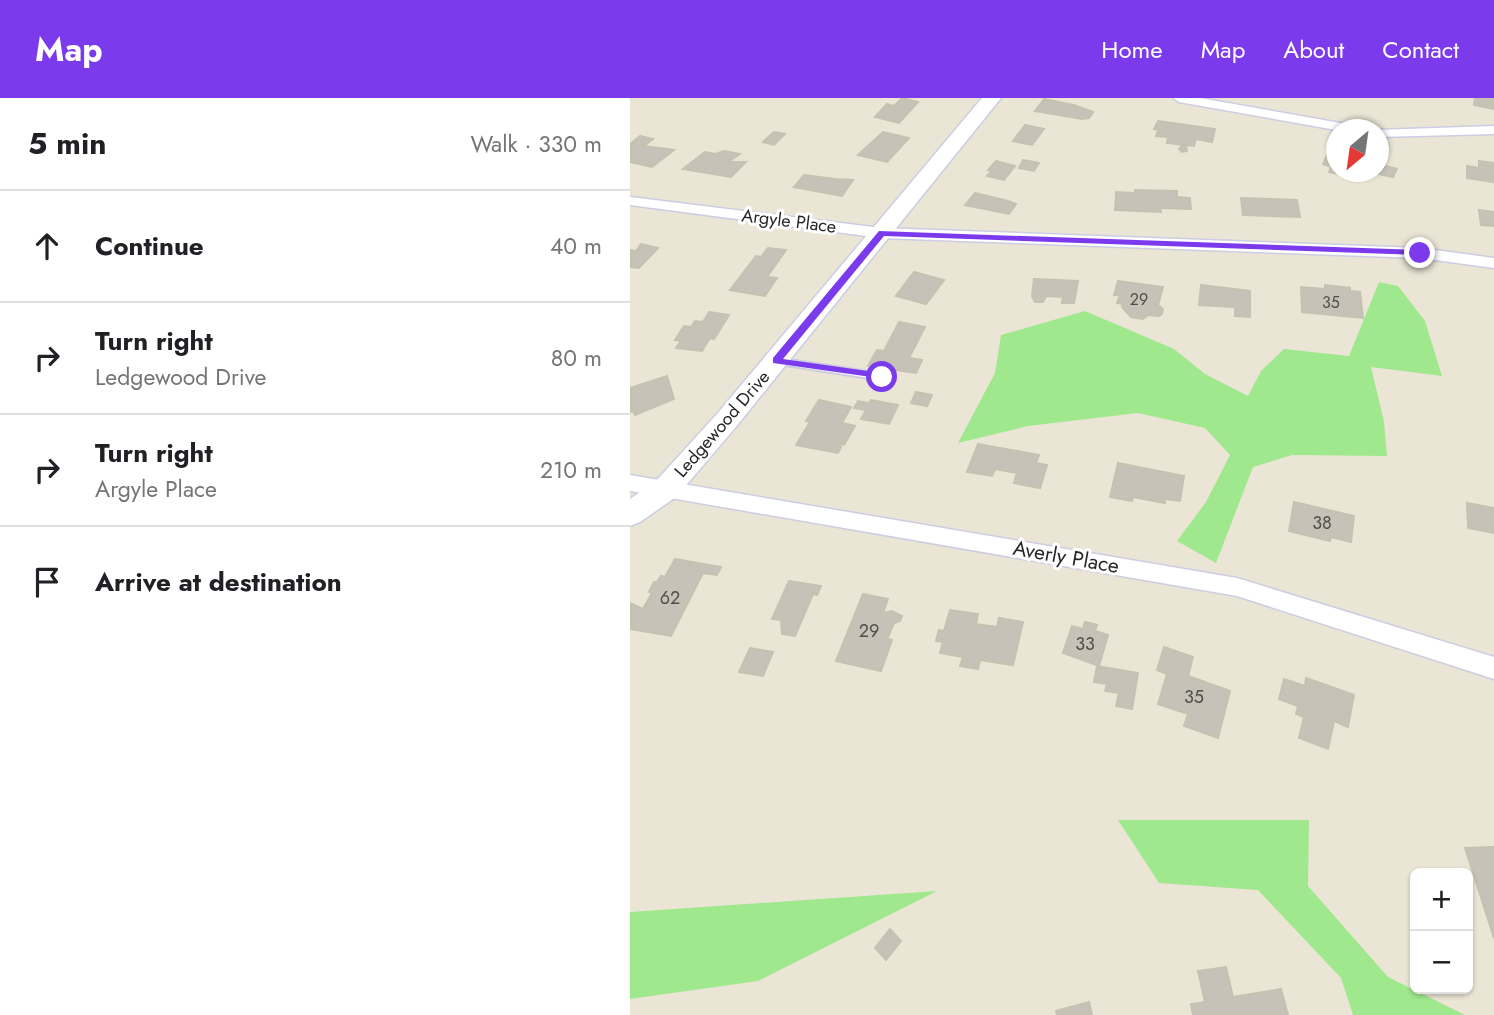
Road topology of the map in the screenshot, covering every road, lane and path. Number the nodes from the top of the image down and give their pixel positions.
1 (992, 98) edge
2 (1179, 98) edge
3 (1326, 124) edge
4 (1494, 130) edge
5 (1389, 133) edge
6 (630, 201) edge
7 (881, 233) junction
8 (1494, 263) edge
9 (776, 361) junction
10 (882, 377) dead end
11 (630, 483) edge
12 (666, 489) junction
13 (630, 514) edge
14 (1494, 667) edge

1 - 7 street, Ledgewood Drive
2 - 3 street
4 - 5 street
6 - 7 street, Argyle Place
7 - 8 street, Argyle Place
7 - 9 street, Ledgewood Drive
9 - 10 lane
9 - 12 street, Ledgewood Drive
11 - 12 street, Averly Place
12 - 13 street, Ledgewood Drive
12 - 14 street, Averly Place

